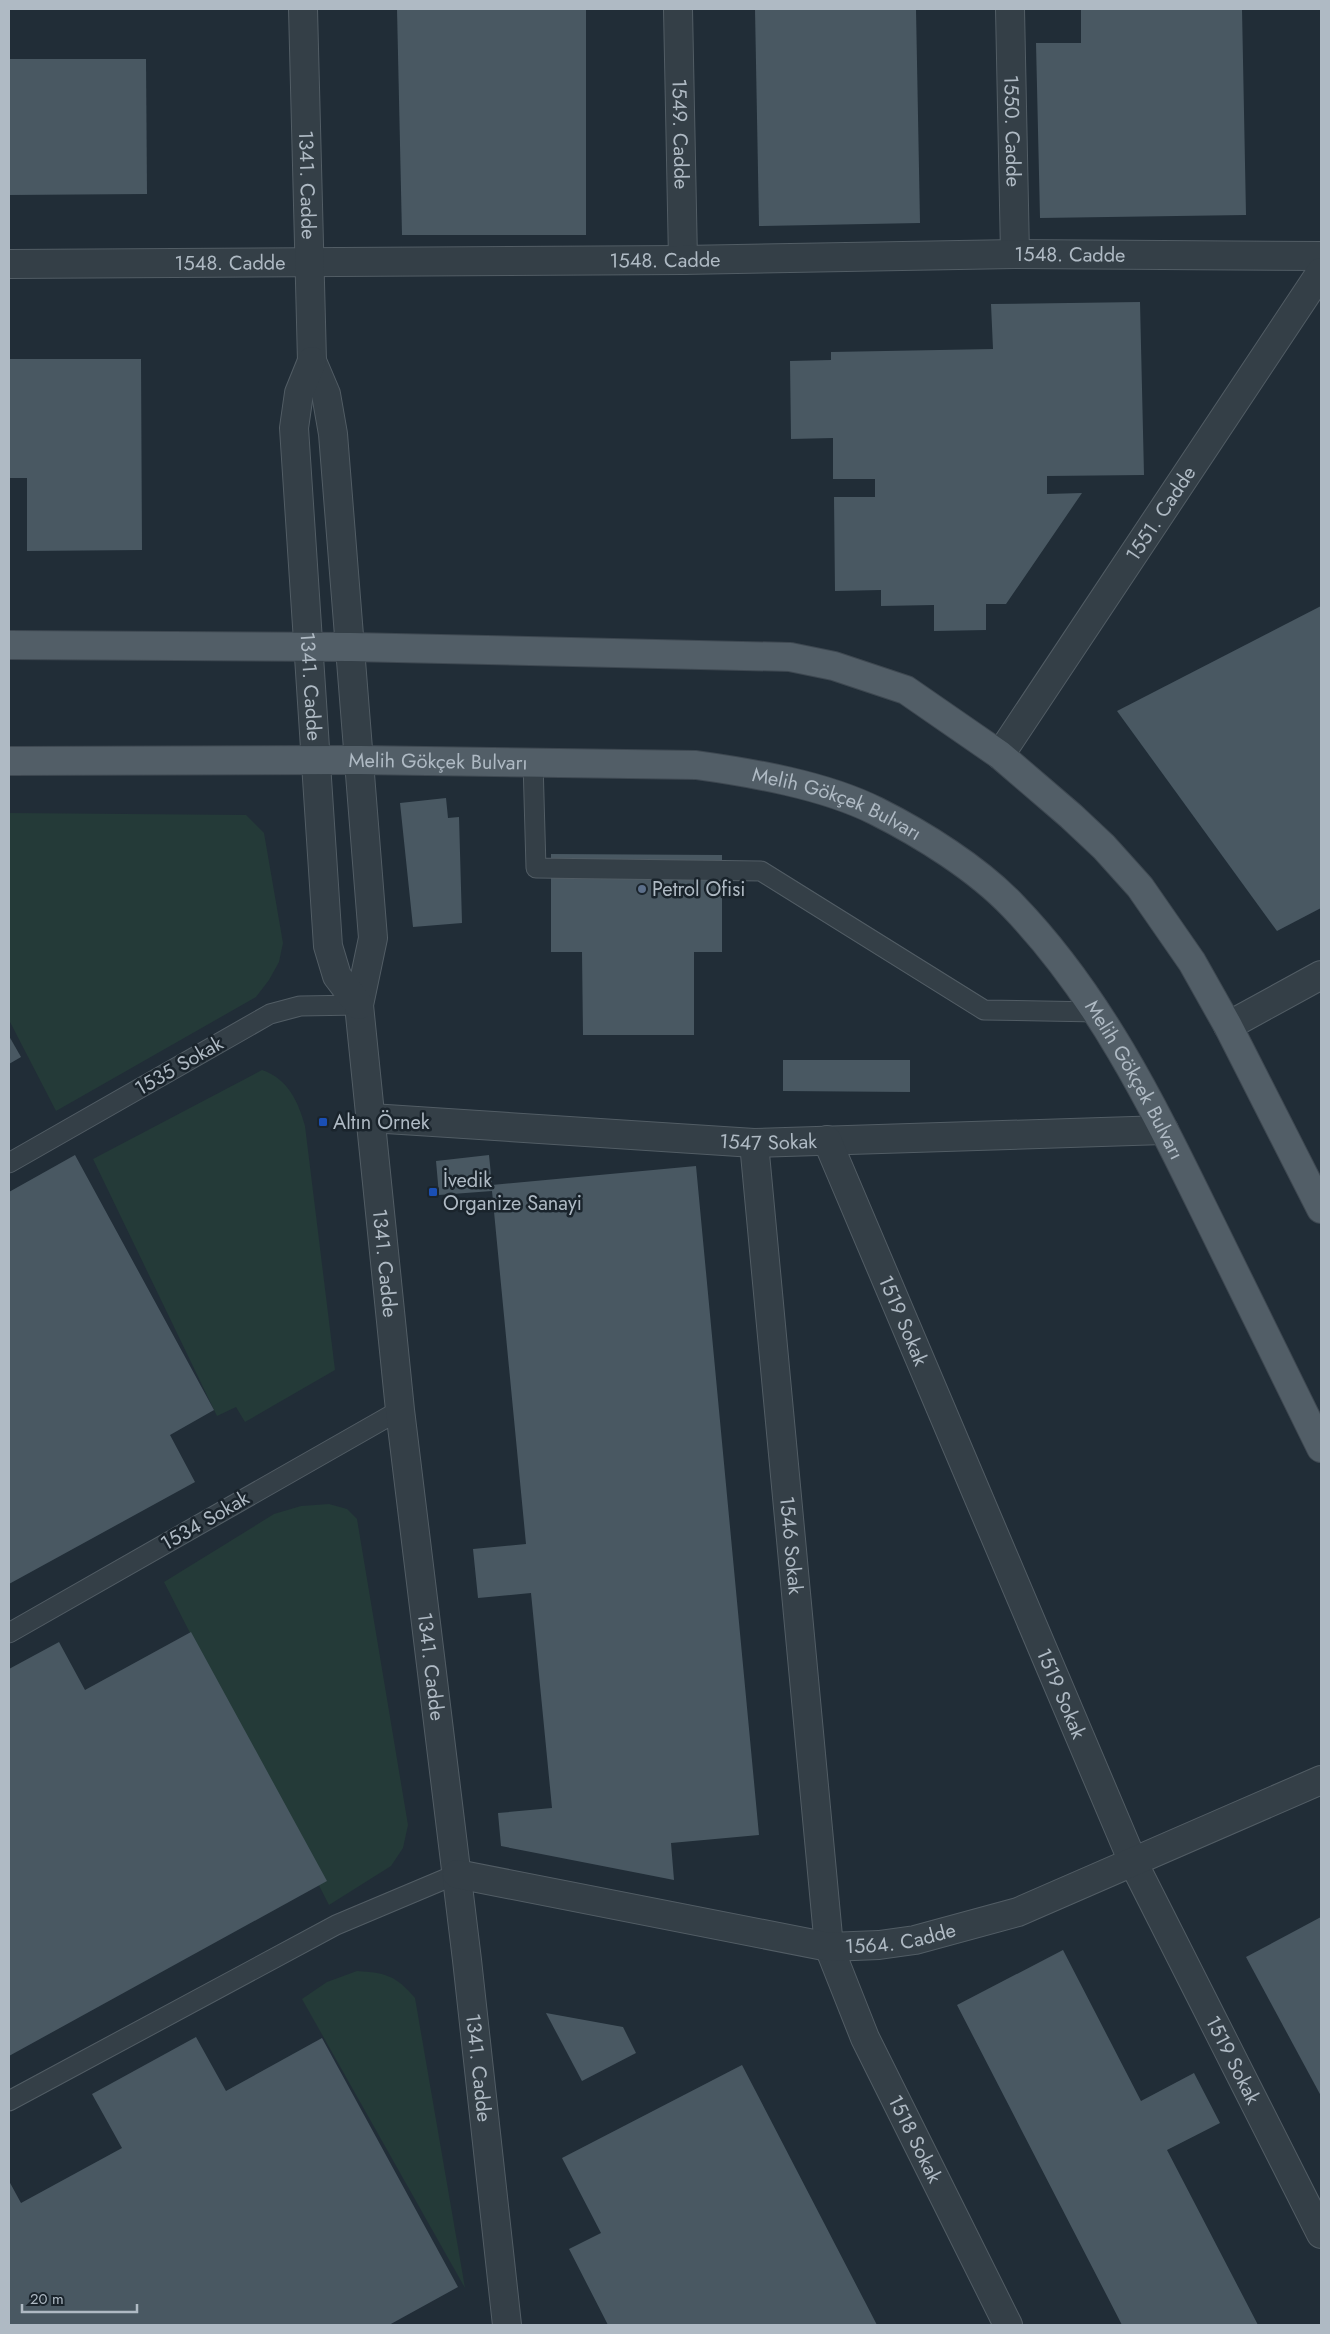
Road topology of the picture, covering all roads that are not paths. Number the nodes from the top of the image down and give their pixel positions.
1 (303, 9) edge
2 (678, 9) edge
3 (1010, 9) edge
4 (1016, 254) junction
5 (1321, 256) edge
6 (683, 260) junction
7 (310, 261) junction
8 (9, 264) edge
9 (1321, 272) edge
10 (312, 361) junction
11 (9, 645) edge
12 (308, 647) junction
13 (350, 647) junction
14 (1000, 756) junction
15 (360, 760) junction
16 (9, 761) edge
17 (316, 761) junction
18 (533, 762) junction
19 (1321, 975) edge
20 (359, 1005) junction
21 (1098, 1012) junction
22 (1228, 1026) junction
23 (371, 1118) junction
24 (1164, 1130) junction
25 (827, 1140) junction
26 (754, 1143) junction
27 (9, 1163) edge
28 (1321, 1209) edge
29 (400, 1410) junction
30 (1321, 1448) edge
31 (9, 1633) edge
32 (1321, 1780) edge
33 (1133, 1862) junction
34 (457, 1874) junction
35 (829, 1947) junction
36 (9, 2100) edge
37 (1321, 2234) edge
38 (507, 2325) edge
39 (1008, 2325) edge

1 - 7 street, 1341. Cadde
2 - 6 street, 1549. Cadde
3 - 4 street, 1550. Cadde
4 - 5 street, 1548. Cadde
4 - 6 street, 1548. Cadde
6 - 7 street, 1548. Cadde
7 - 8 street, 1548. Cadde
7 - 10 street, 1341. Cadde
9 - 14 street, 1551. Cadde
10 - 12 street, 1341. Cadde
10 - 13 street, 1341. Cadde
11 - 12 main road
12 - 13 main road
12 - 17 street, 1341. Cadde
13 - 14 main road
13 - 15 street, 1341. Cadde
14 - 22 main road
15 - 17 main road, Melih Gökçek Bulvarı
15 - 18 main road, Melih Gökçek Bulvarı
15 - 20 street, 1341. Cadde
16 - 17 main road, Melih Gökçek Bulvarı
17 - 20 street, 1341. Cadde
18 - 21 main road, Melih Gökçek Bulvarı
18 - 21 lane
19 - 22 street
20 - 23 street, 1341. Cadde
20 - 27 lane, 1535 Sokak
21 - 24 main road, Melih Gökçek Bulvarı
22 - 28 main road
23 - 26 street, 1547 Sokak
23 - 29 street, 1341. Cadde
24 - 25 street, 1547 Sokak
24 - 30 main road, Melih Gökçek Bulvarı
25 - 26 street, 1547 Sokak
25 - 33 street, 1519 Sokak
26 - 35 street, 1546 Sokak
29 - 31 lane, 1534 Sokak
29 - 34 street, 1341. Cadde
32 - 33 street, 1564. Cadde
33 - 35 street, 1564. Cadde
33 - 37 street, 1519 Sokak
34 - 35 street, 1564. Cadde
34 - 36 lane
34 - 38 street, 1341. Cadde
35 - 39 street, 1518 Sokak

